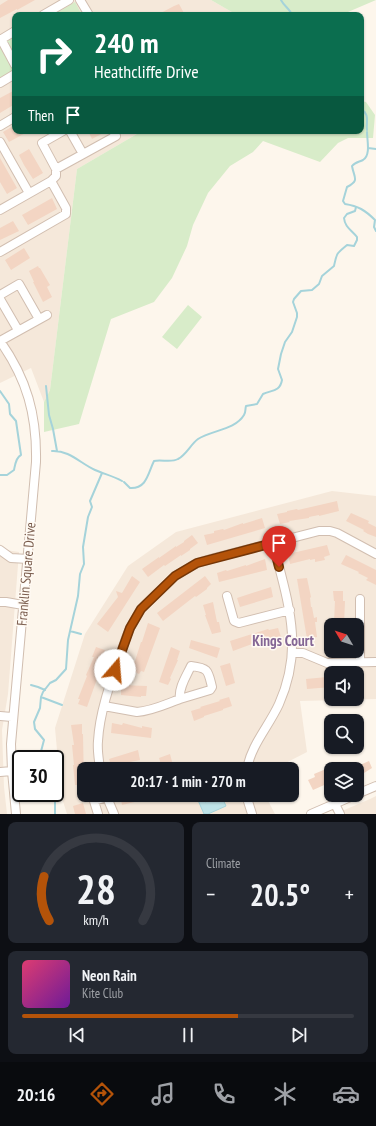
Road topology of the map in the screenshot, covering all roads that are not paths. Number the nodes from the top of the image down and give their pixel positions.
1 (69, 0) edge
2 (80, 0) edge
3 (48, 12) edge
4 (87, 12) edge
5 (12, 33) edge
6 (0, 39) edge
7 (12, 59) edge
8 (12, 76) edge
9 (0, 83) edge
10 (12, 119) edge
11 (0, 126) edge
12 (58, 134) edge
13 (72, 134) edge
14 (115, 134) edge
15 (0, 142) edge
16 (83, 154) junction
17 (56, 169) junction
18 (51, 181) junction
19 (29, 193) junction
20 (0, 210) edge
21 (0, 252) edge
22 (0, 295) edge
23 (0, 299) edge
24 (18, 330) junction
25 (0, 341) edge
26 (273, 543) junction
27 (0, 550) edge
28 (376, 554) edge
29 (28, 560) junction
30 (227, 596) dead end
31 (360, 599) dead end
32 (0, 602) edge
33 (23, 605) junction
34 (290, 610) junction
35 (292, 653) junction
36 (360, 662) junction
37 (376, 662) edge
38 (180, 699) junction
39 (104, 706) junction
40 (0, 716) edge
41 (12, 717) junction
42 (100, 762) edge
43 (249, 762) edge
44 (12, 771) joint
45 (0, 772) edge
46 (376, 786) edge
47 (364, 791) edge
48 (15, 802) edge
49 (94, 802) edge
50 (109, 802) edge
51 (248, 802) edge
52 (340, 802) edge
53 (335, 804) junction
54 (16, 814) edge
55 (98, 814) edge
56 (114, 814) edge
57 (252, 814) edge
58 (311, 814) edge
59 (340, 814) edge

1 - 3 street
2 - 4 street
5 - 6 street
6 - 7 street
8 - 9 street
10 - 11 street
12 - 17 street
13 - 16 street
14 - 16 street
15 - 19 street
16 - 17 street
17 - 18 street
18 - 19 street
18 - 21 street
19 - 20 street
22 - 24 street
23 - 24 street
24 - 25 street
25 - 29 street, Franklin Square Drive
26 - 28 street
26 - 34 street
26 - 39 street
27 - 29 street
29 - 33 street, Franklin Square Drive
30 - 34 street
31 - 36 street
32 - 33 street
33 - 41 street, Franklin Square Drive
34 - 35 street
35 - 36 street
35 - 43 street
36 - 37 street
38 - 38 street
38 - 39 street
39 - 42 street
40 - 41 street
41 - 44 street, Franklin Square Drive
44 - 45 street
46 - 47 street
48 - 54 street, Franklin Square Drive
49 - 55 street
50 - 56 street
51 - 57 street
52 - 53 street
53 - 58 street
53 - 59 street

